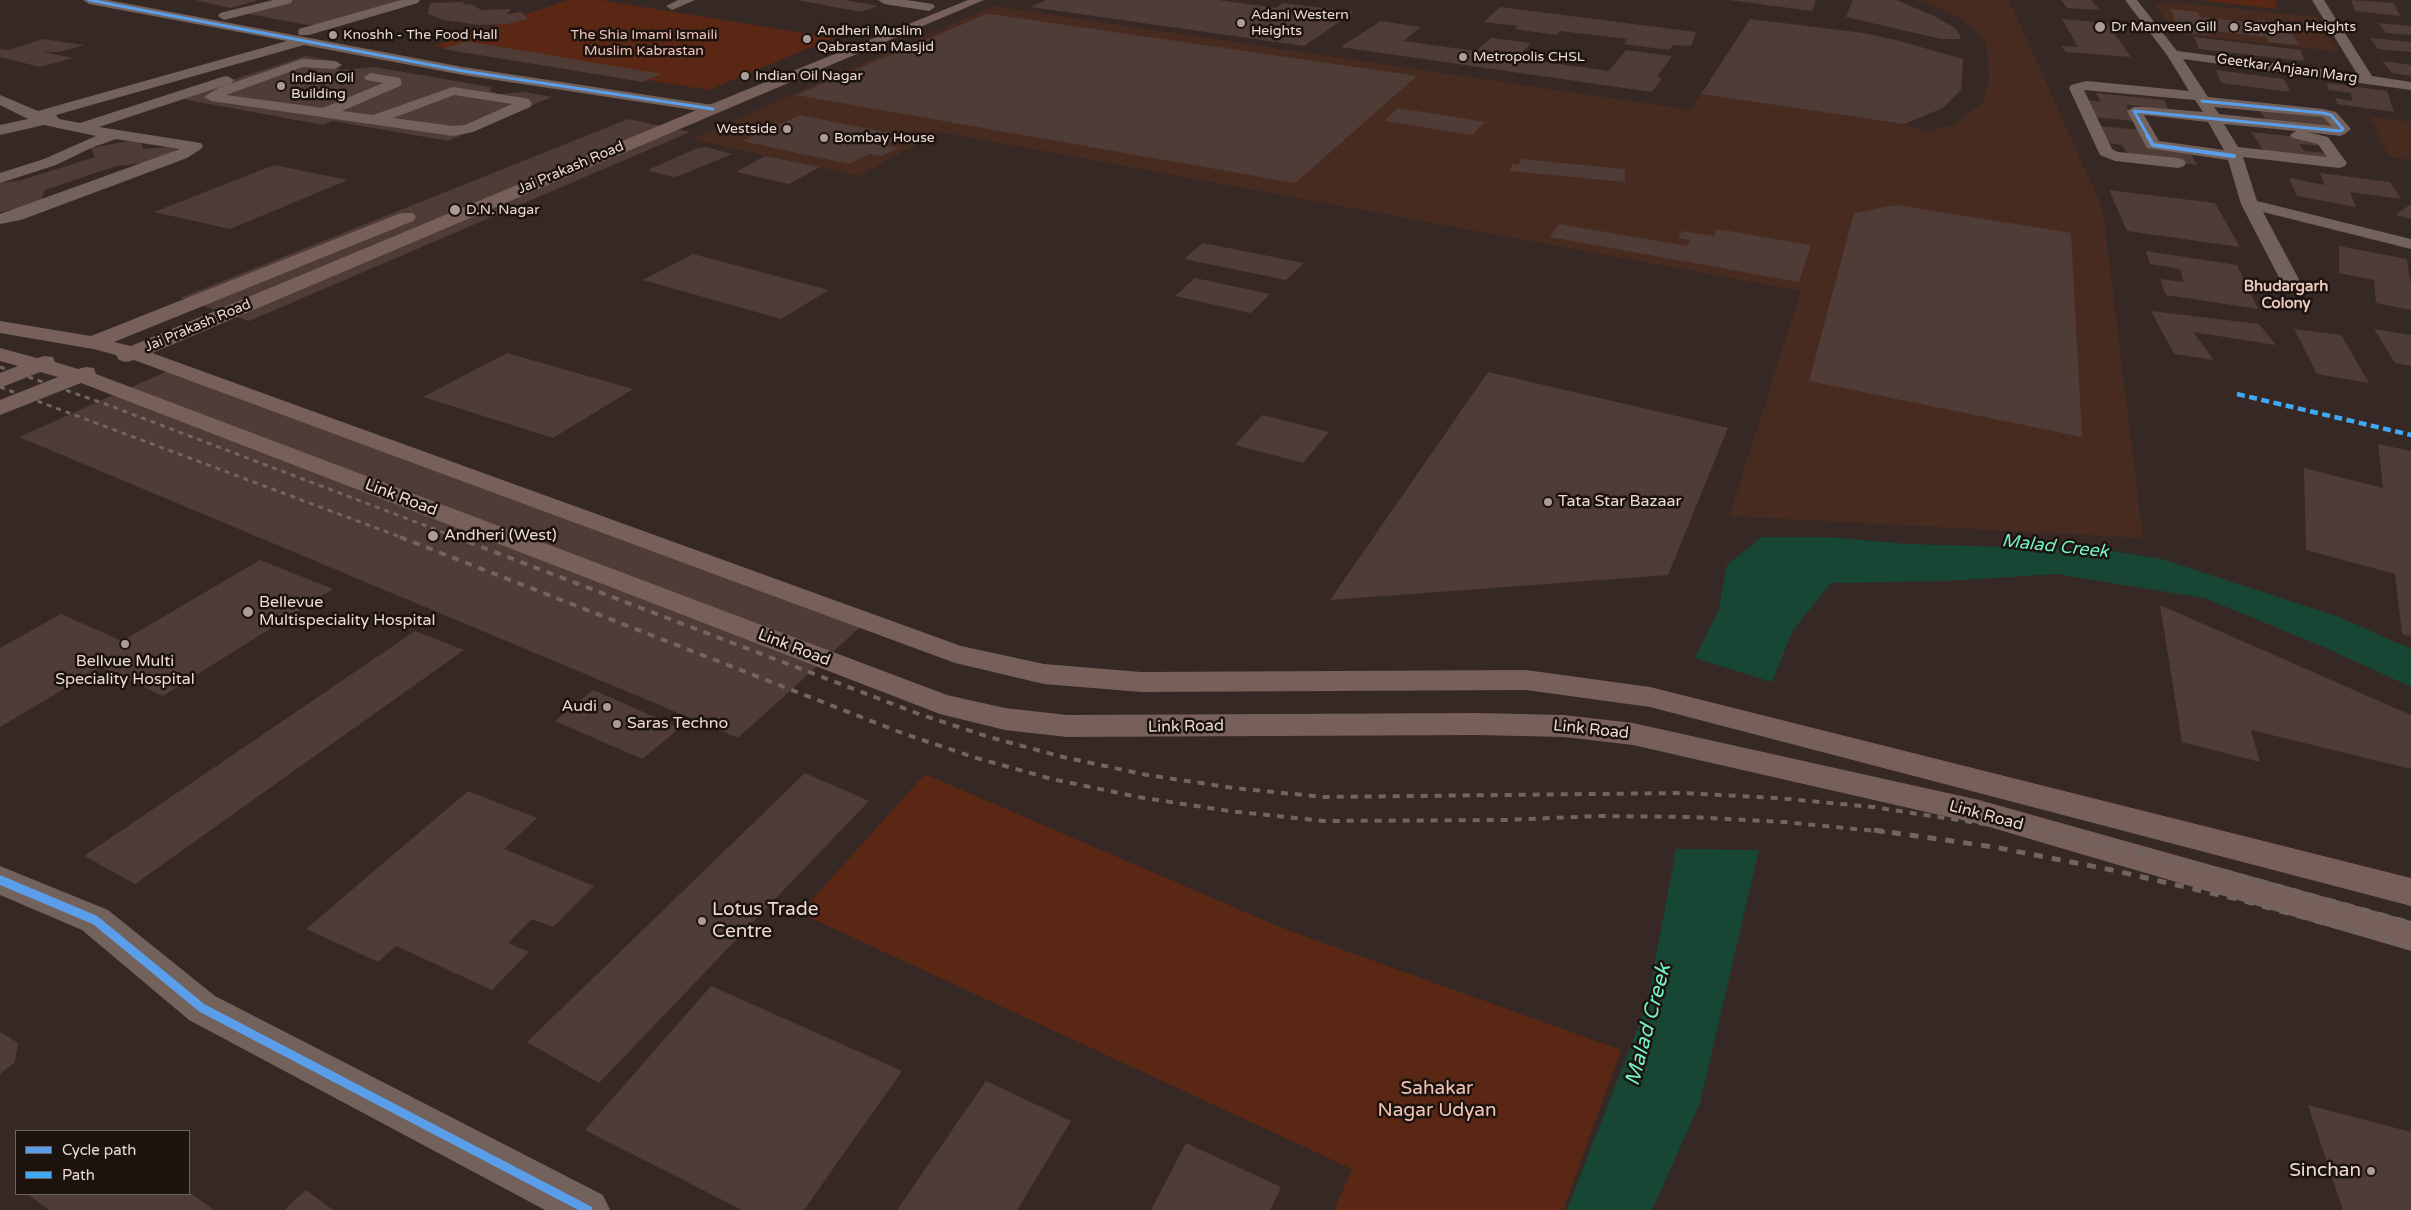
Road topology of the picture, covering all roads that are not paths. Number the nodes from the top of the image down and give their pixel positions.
1 (89, 0) edge
2 (143, 0) edge
3 (266, 0) edge
4 (287, 0) edge
5 (414, 0) edge
6 (689, 0) edge
7 (884, 0) edge
8 (947, 0) edge
9 (978, 0) edge
10 (2132, 0) edge
11 (2318, 0) edge
12 (672, 6) dead end
13 (929, 7) junction
14 (219, 12) junction
15 (265, 24) junction
16 (246, 29) junction
17 (304, 36) junction
18 (321, 39) junction
19 (2173, 54) junction
20 (335, 65) dead end
21 (463, 71) junction
22 (371, 77) dead end
23 (2367, 80) junction
24 (432, 82) dead end
25 (2411, 86) edge
26 (405, 92) dead end
27 (2165, 93) junction
28 (556, 98) dead end
29 (2200, 98) junction
30 (0, 99) edge
31 (709, 104) junction
32 (2238, 104) junction
33 (538, 105) dead end
34 (2178, 114) junction
35 (341, 116) junction
36 (41, 119) junction
37 (322, 119) junction
38 (374, 120) junction
39 (2091, 120) junction
40 (2109, 122) dead end
41 (2216, 123) junction
42 (2126, 124) dead end
43 (2143, 126) junction
44 (2247, 126) junction
45 (81, 128) junction
46 (1, 130) edge
47 (114, 134) junction
48 (452, 140) dead end
49 (2195, 152) junction
50 (2234, 154) junction
51 (2258, 154) junction
52 (523, 171) dead end
53 (0, 178) edge
54 (2250, 204) junction
55 (422, 212) dead end
56 (0, 219) edge
57 (2411, 244) edge
58 (2293, 287) dead end
59 (0, 327) edge
60 (93, 343) junction
61 (133, 353) junction
62 (0, 354) edge
63 (42, 364) junction
64 (80, 376) junction
65 (0, 380) edge
66 (0, 408) edge
67 (0, 880) edge
68 (2411, 892) edge
69 (2411, 936) edge
70 (588, 1210) edge

1 - 16 street
2 - 14 street
3 - 14 street
4 - 14 street
5 - 17 street
6 - 12 street
7 - 13 street
8 - 13 main road, Jai Prakash Road
9 - 31 main road, Jai Prakash Road
10 - 19 street
11 - 23 street, Geetkar Anjaan Marg
13 - 31 main road, Jai Prakash Road
14 - 15 street
15 - 16 street
15 - 17 street
16 - 17 street
17 - 18 street
17 - 36 street
18 - 21 street
18 - 21 street
18 - 36 street
19 - 23 street, Geetkar Anjaan Marg
19 - 29 street
20 - 37 street
21 - 24 street
21 - 28 street
21 - 31 street
21 - 45 street
22 - 37 street
23 - 25 street
26 - 35 street
27 - 29 street
27 - 34 street
27 - 39 street
29 - 32 street
29 - 41 street
30 - 36 street
31 - 52 main road, Jai Prakash Road
31 - 61 main road, Jai Prakash Road
32 - 44 street
32 - 44 street
33 - 48 street
34 - 41 street
34 - 43 street
35 - 37 street
35 - 38 street
36 - 45 street
36 - 46 street
38 - 38 street
39 - 40 street
39 - 49 street
41 - 44 street
41 - 50 street
42 - 43 street
43 - 49 street
44 - 51 street
44 - 51 street
45 - 47 street
47 - 53 street
47 - 56 street
49 - 50 street
50 - 51 street
50 - 54 street
54 - 57 street
54 - 58 street
55 - 60 main road, Jai Prakash Road
59 - 60 main road, Link Road
60 - 61 main road, Link Road
60 - 63 main road, Jai Prakash Road
61 - 64 main road, Jai Prakash Road
61 - 68 main road, Link Road
62 - 63 main road, Link Road
63 - 64 main road, Link Road
63 - 65 main road, Jai Prakash Road
64 - 66 main road, Jai Prakash Road
64 - 69 main road, Link Road
67 - 70 street

